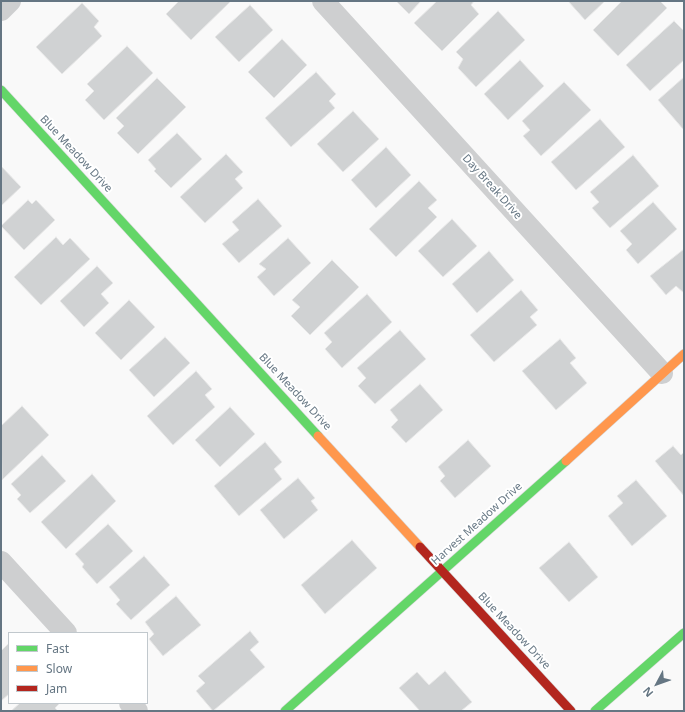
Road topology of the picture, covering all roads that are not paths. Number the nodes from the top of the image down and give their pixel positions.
1 (10, 1) edge
2 (323, 1) edge
3 (1, 10) edge
4 (1, 90) edge
5 (684, 354) edge
6 (662, 373) junction
7 (1, 562) edge
8 (443, 571) junction
9 (65, 632) edge
10 (684, 633) edge
11 (285, 711) edge
12 (571, 711) edge
13 (595, 711) edge

1 - 3 street
2 - 6 street, Day Break Drive
4 - 8 street, Blue Meadow Drive
5 - 6 street, Harvest Meadow Drive
6 - 8 street, Harvest Meadow Drive
7 - 9 street
8 - 11 street, Harvest Meadow Drive
8 - 12 street, Blue Meadow Drive
10 - 13 street

